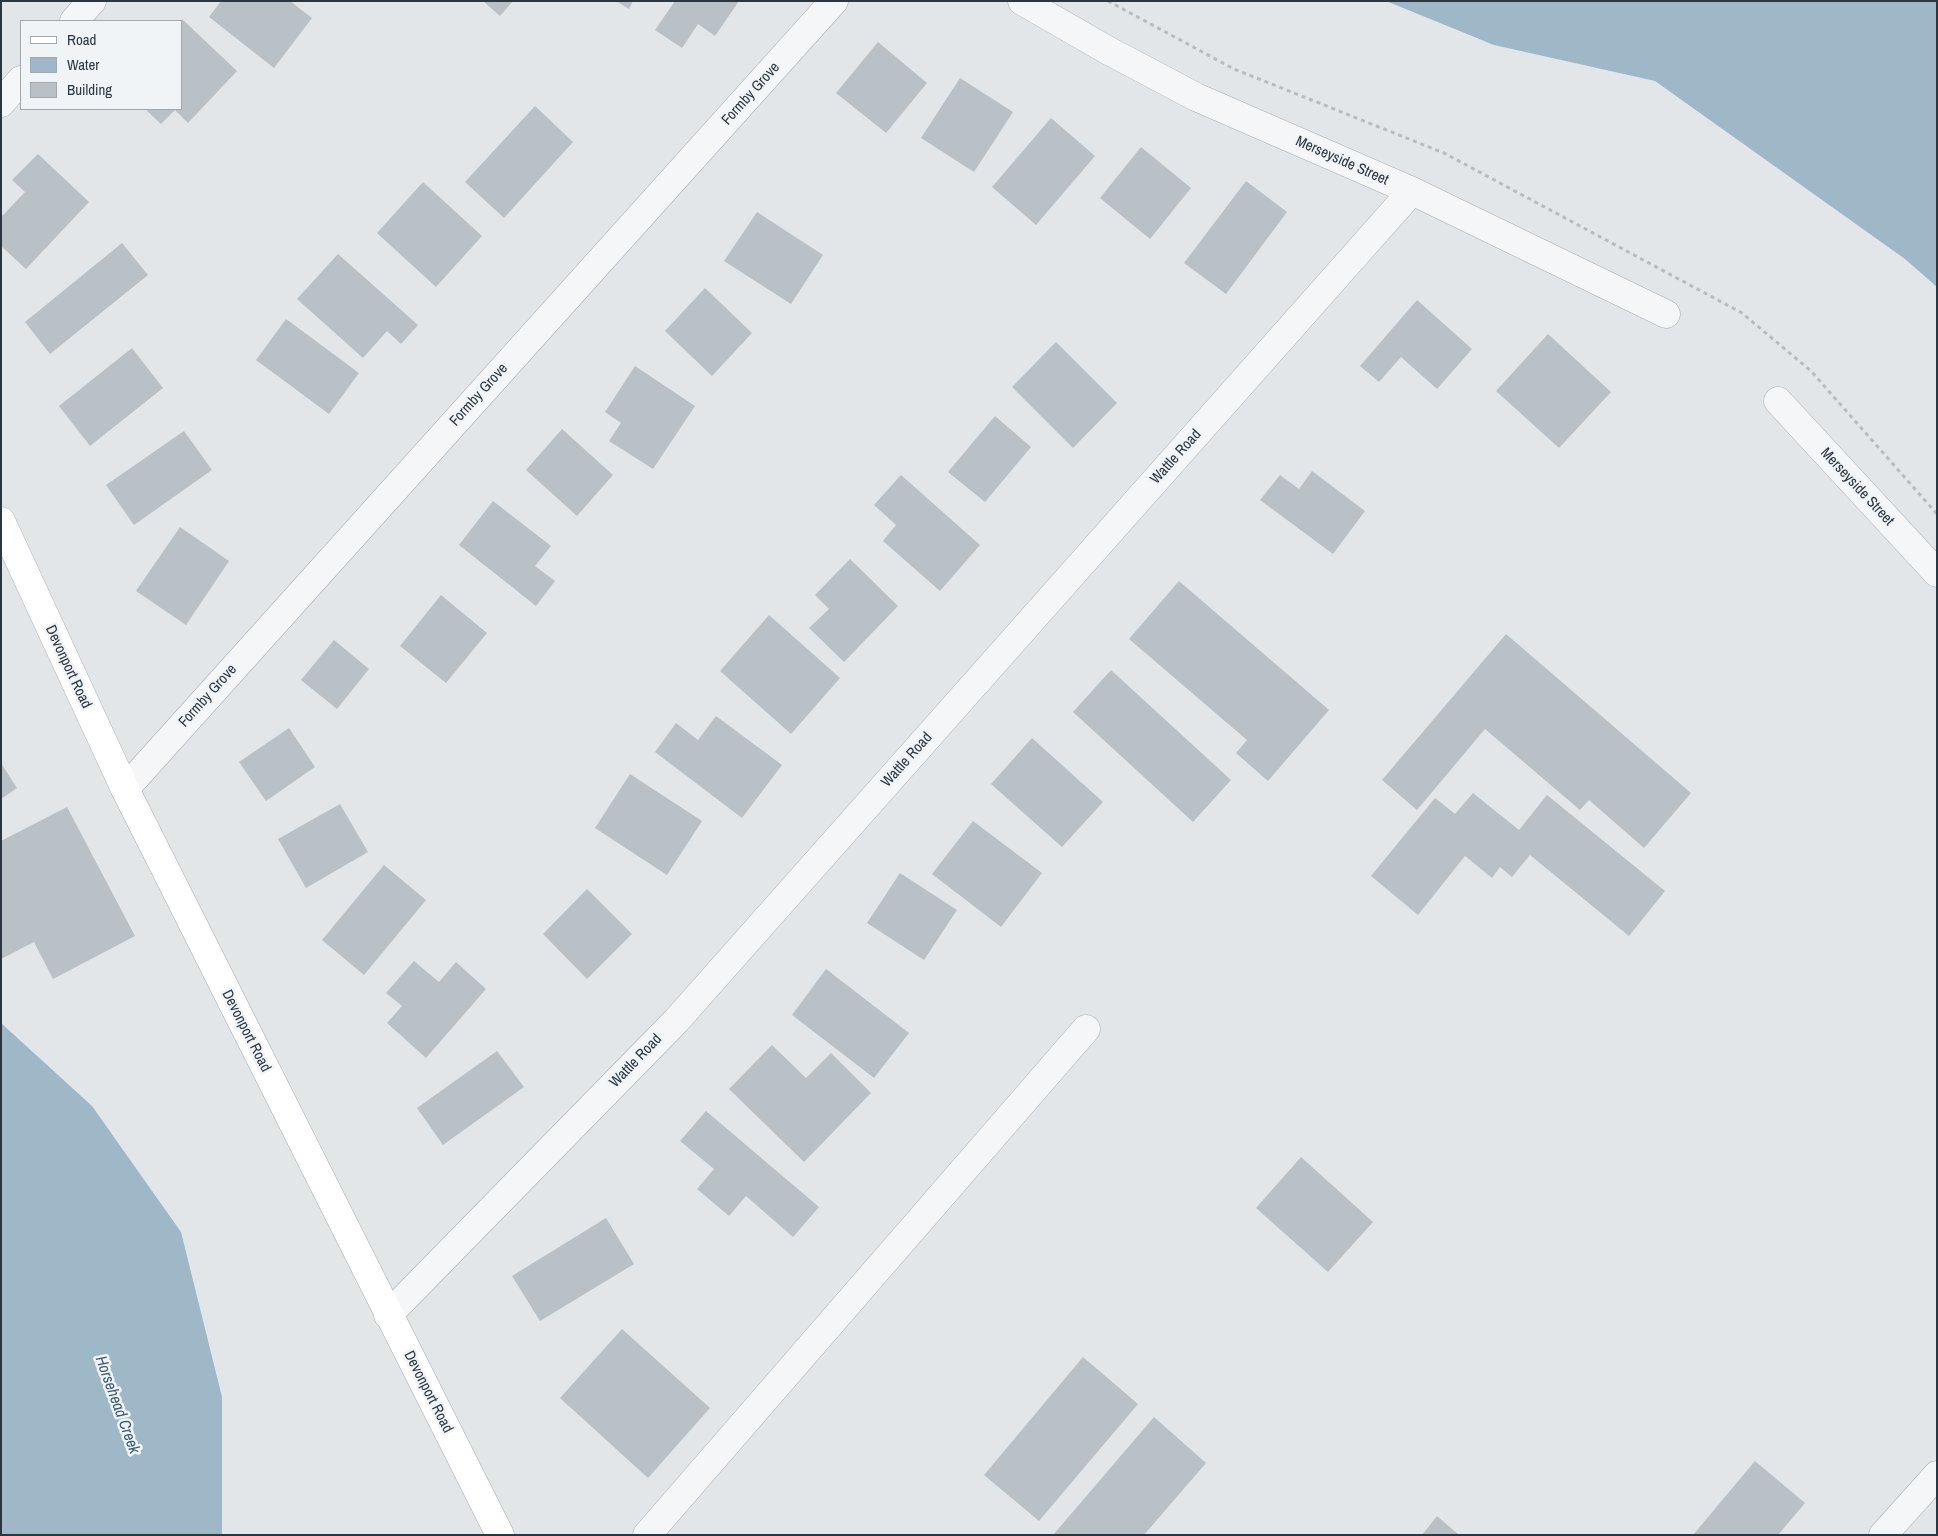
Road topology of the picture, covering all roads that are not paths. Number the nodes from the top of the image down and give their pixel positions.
1 (92, 1) edge
2 (834, 1) edge
3 (1022, 1) edge
4 (75, 20) edge
5 (20, 81) edge
6 (1, 103) edge
7 (1412, 191) junction
8 (1666, 314) dead end
9 (1778, 401) dead end
10 (1, 521) edge
11 (1937, 573) edge
12 (125, 789) junction
13 (1086, 1029) dead end
14 (388, 1315) junction
15 (1937, 1475) edge
16 (500, 1535) edge
17 (646, 1535) edge
18 (1883, 1535) edge

1 - 4 street
2 - 12 street, Formby Grove
3 - 7 street, Merseyside Street
5 - 6 street
7 - 8 street, Merseyside Street
7 - 14 street, Wattle Road
9 - 11 street, Merseyside Street
10 - 12 main road, Devonport Road
12 - 14 main road, Devonport Road
13 - 17 street
14 - 16 main road, Devonport Road
15 - 18 street

